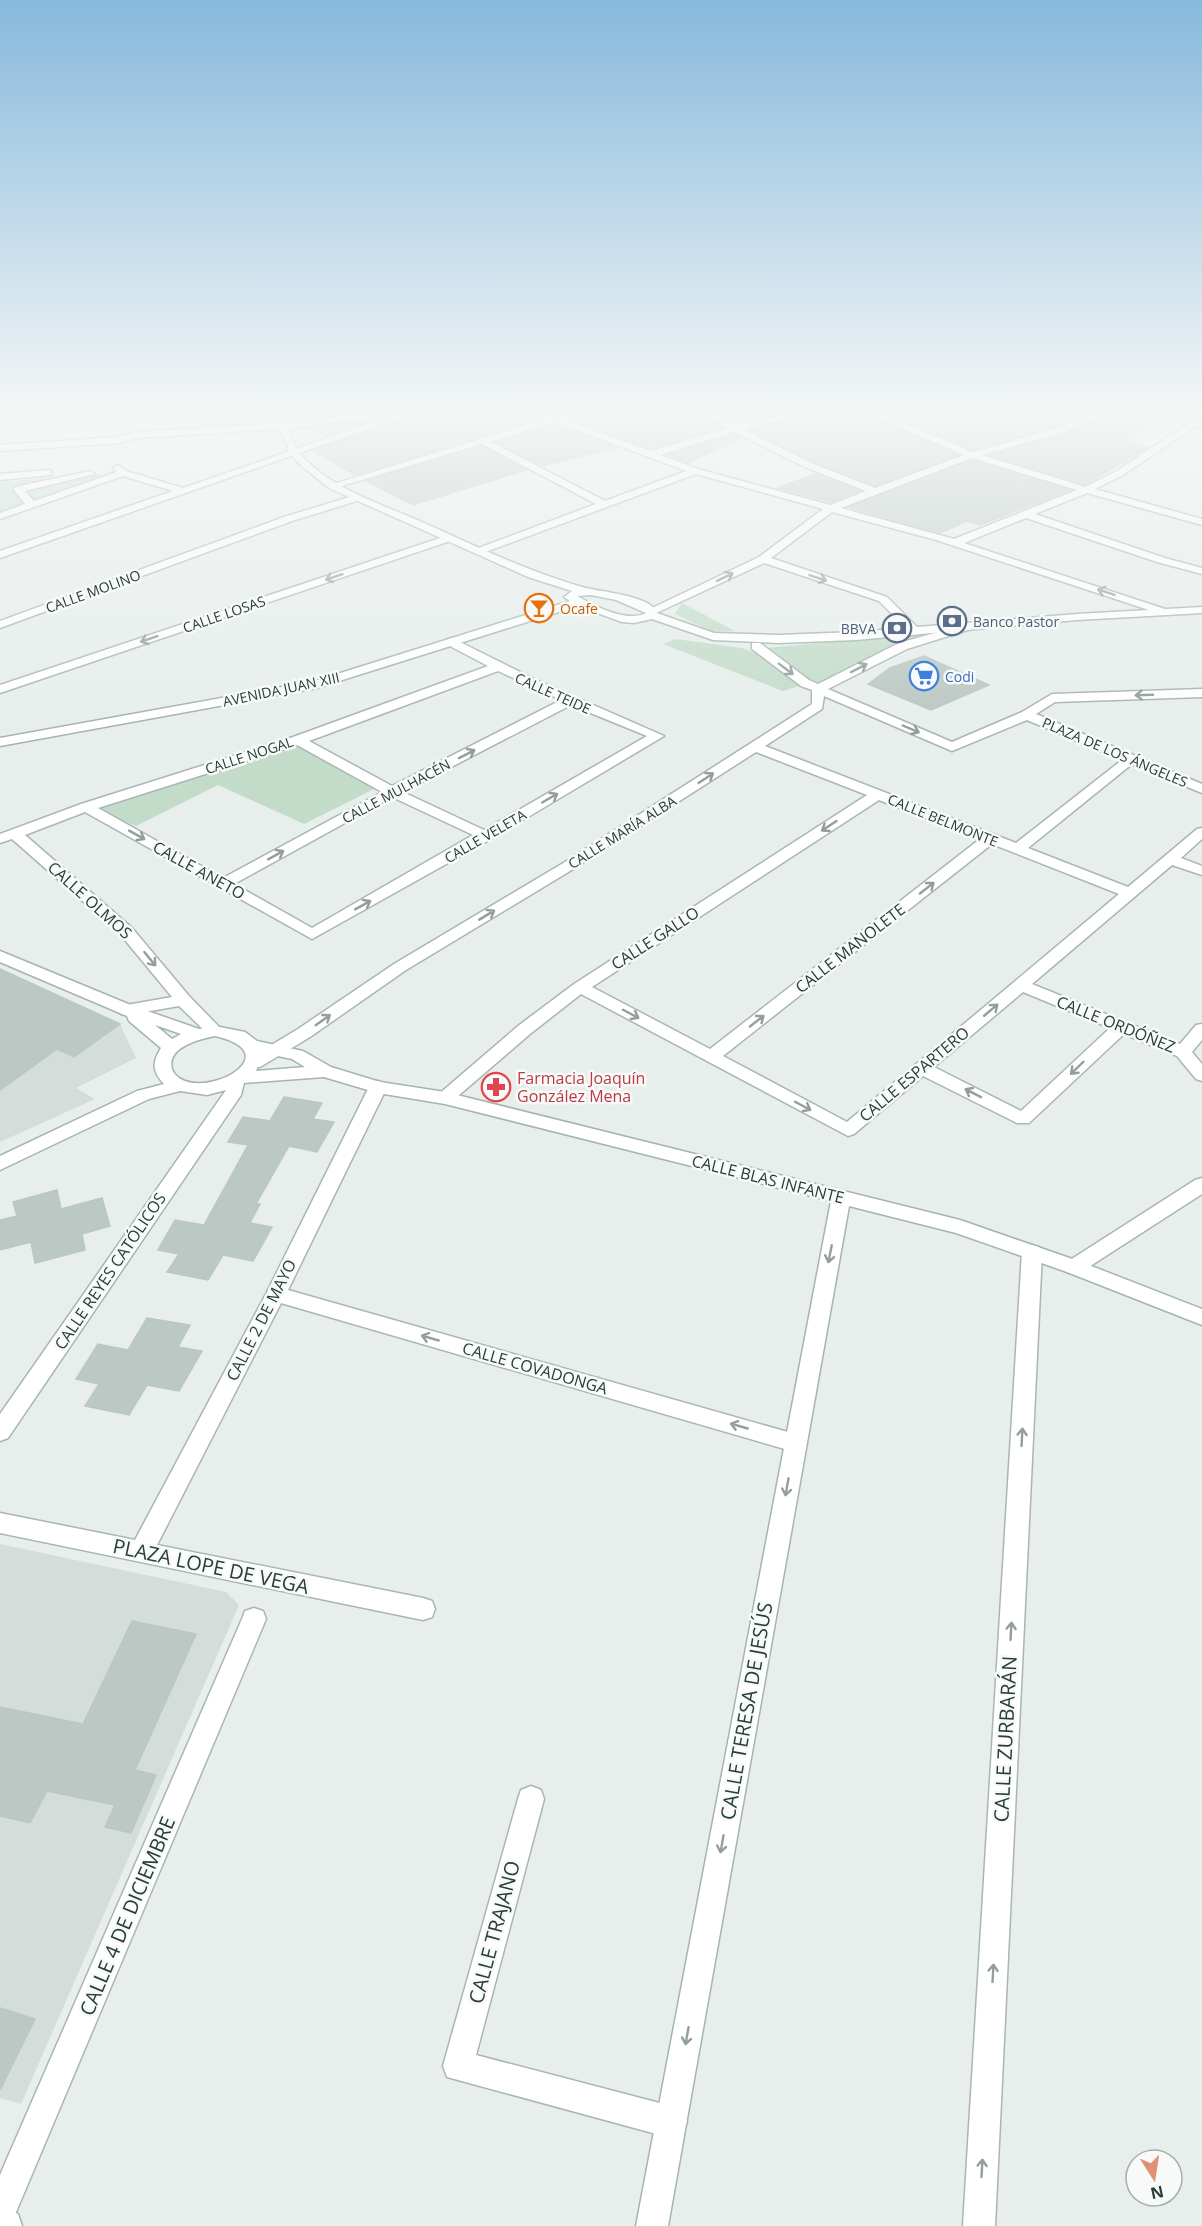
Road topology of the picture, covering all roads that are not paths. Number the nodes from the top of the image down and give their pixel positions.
1 (122, 511) edge
2 (314, 511) edge
3 (386, 511) edge
4 (589, 511) edge
5 (827, 511) edge
6 (841, 511) edge
7 (1032, 511) edge
8 (1162, 511) edge
9 (1024, 514) junction
10 (1202, 522) edge
11 (449, 538) junction
12 (954, 543) junction
13 (480, 551) junction
14 (0, 555) edge
15 (763, 560) junction
16 (1202, 571) edge
17 (532, 574) junction
18 (573, 596) junction
19 (556, 609) junction
20 (597, 610) junction
21 (1202, 610) edge
22 (1161, 611) junction
23 (648, 616) junction
24 (0, 625) edge
25 (967, 627) junction
26 (915, 631) junction
27 (827, 638) junction
28 (452, 642) junction
29 (756, 646) junction
30 (496, 667) junction
31 (0, 689) edge
32 (818, 689) junction
33 (1202, 693) edge
34 (569, 701) junction
35 (1027, 715) junction
36 (657, 735) joint
37 (298, 740) junction
38 (0, 742) edge
39 (756, 747) junction
40 (1131, 759) junction
41 (1202, 789) edge
42 (392, 792) junction
43 (878, 794) junction
44 (86, 807) junction
45 (1202, 832) edge
46 (7, 836) edge
47 (486, 836) junction
48 (989, 839) junction
49 (1017, 849) junction
50 (1171, 859) junction
51 (1202, 871) edge
52 (225, 883) junction
53 (1131, 893) junction
54 (312, 934) joint
55 (0, 956) edge
56 (1021, 985) junction
57 (580, 987) junction
58 (183, 1000) junction
59 (127, 1010) junction
60 (1120, 1028) junction
61 (1202, 1029) edge
62 (215, 1031) junction
63 (198, 1034) junction
64 (252, 1045) junction
65 (171, 1047) junction
66 (274, 1051) junction
67 (1183, 1052) junction
68 (711, 1057) junction
69 (254, 1063) junction
70 (922, 1068) junction
71 (162, 1070) junction
72 (325, 1071) junction
73 (1202, 1075) edge
74 (238, 1079) junction
75 (179, 1086) junction
76 (378, 1087) junction
77 (201, 1089) junction
78 (143, 1095) junction
79 (445, 1098) junction
80 (220, 1111) junction
81 (0, 1164) edge
82 (1202, 1185) edge
83 (841, 1197) junction
84 (1032, 1252) junction
85 (1074, 1267) junction
86 (276, 1294) junction
87 (1202, 1317) edge
88 (0, 1432) edge
89 (795, 1443) junction
90 (0, 1523) edge
91 (141, 1551) junction
92 (423, 1609) dead end
93 (254, 1619) dead end
94 (531, 1799) dead end
95 (671, 2122) junction
96 (0, 2212) edge
97 (0, 2221) edge
98 (6, 2226) edge
99 (652, 2226) edge
100 (979, 2226) edge

1 - 14 street
2 - 24 street, CALLE MOLINO
3 - 11 street
4 - 13 street
5 - 15 street
6 - 12 street
7 - 9 street
8 - 10 street
9 - 12 street
9 - 16 street
11 - 13 street
11 -> 31 street, CALLE LOSAS
22 -> 12 street
13 - 17 street
23 -> 15 street
15 -> 26 street
17 - 18 street
17 - 18 street
18 - 19 street, AVENIDA JUAN XIII
18 - 20 street
18 - 23 street
19 - 20 street, AVENIDA JUAN XIII
19 - 28 street, AVENIDA JUAN XIII
20 - 23 street
21 - 22 street
22 - 25 street
23 - 27 street
23 - 29 street
25 - 26 street
32 -> 25 street
26 - 27 street
27 - 29 street
28 - 30 street, CALLE TEIDE
28 - 38 street, AVENIDA JUAN XIII
29 -> 32 street
30 - 34 street, CALLE TEIDE
30 - 37 street, CALLE NOGAL
32 -> 35 street
32 - 39 street, CALLE MARÍA ALBA
33 -> 35 street, PLAZA DE LOS ÁNGELES
34 - 36 street, CALLE TEIDE
42 -> 34 street, CALLE MULHACÉN
35 - 40 street, PLAZA DE LOS ÁNGELES
47 -> 36 street, CALLE VELETA
37 - 42 street
37 - 44 street, CALLE NOGAL
39 - 43 street, CALLE BELMONTE
66 -> 39 street, CALLE MARÍA ALBA
40 - 41 street, PLAZA DE LOS ÁNGELES
40 - 49 street
42 - 47 street
52 -> 42 street, CALLE MULHACÉN
43 - 48 street, CALLE BELMONTE
43 -> 57 street, CALLE GALLO
44 - 46 street, CALLE NOGAL
44 -> 52 street, CALLE ANETO
45 - 50 street, CALLE ESPARTERO
46 -> 58 street, CALLE OLMOS
54 -> 47 street, CALLE VELETA
48 - 49 street, CALLE BELMONTE
68 -> 48 street, CALLE MANOLETE
49 - 53 street, CALLE BELMONTE
50 - 51 street
50 - 53 street, CALLE ESPARTERO
52 - 54 street, CALLE ANETO
53 - 56 street, CALLE ESPARTERO
55 - 59 street
56 - 60 street, CALLE ORDÓÑEZ
70 -> 56 street, CALLE ESPARTERO
57 -> 68 street, CALLE ESPARTERO
57 - 79 street, CALLE GALLO
58 - 59 street
58 - 62 street, CALLE OLMOS
59 - 63 street
59 - 65 street
60 - 67 street, CALLE ORDÓÑEZ
60 -> 70 street
61 - 67 street
62 - 63 street
62 - 64 street
63 - 65 street
64 - 66 street, CALLE BLAS INFANTE
64 - 69 street
65 - 71 street
66 - 69 street, CALLE MARÍA ALBA
66 - 72 street, CALLE BLAS INFANTE
67 - 73 street, CALLE ORDÓÑEZ
68 -> 70 street, CALLE ESPARTERO
69 - 74 street
71 - 75 street
71 - 78 street
72 - 74 street, CALLE BLAS INFANTE
72 - 76 street, CALLE BLAS INFANTE
74 - 77 street
74 - 80 street, CALLE REYES CATÓLICOS
75 - 77 street
75 - 78 street
76 - 79 street, CALLE BLAS INFANTE
76 - 86 street, CALLE 2 DE MAYO
77 - 80 street
78 - 81 street
79 - 83 street, CALLE BLAS INFANTE
80 - 88 street, CALLE REYES CATÓLICOS
82 - 85 street
83 - 84 street, CALLE BLAS INFANTE
83 -> 89 street, CALLE TERESA DE JESÚS
84 - 85 street, CALLE BLAS INFANTE
100 -> 84 street, CALLE ZURBARÁN
85 - 87 street, CALLE BLAS INFANTE
89 -> 86 street, CALLE COVADONGA
86 - 91 street, CALLE 2 DE MAYO
89 -> 95 street, CALLE TERESA DE JESÚS
90 - 91 street, PLAZA LOPE DE VEGA
91 - 92 street, PLAZA LOPE DE VEGA
93 - 96 street, CALLE 4 DE DICIEMBRE
94 - 95 street, CALLE TRAJANO
95 - 99 street, CALLE TERESA DE JESÚS
97 - 98 street

